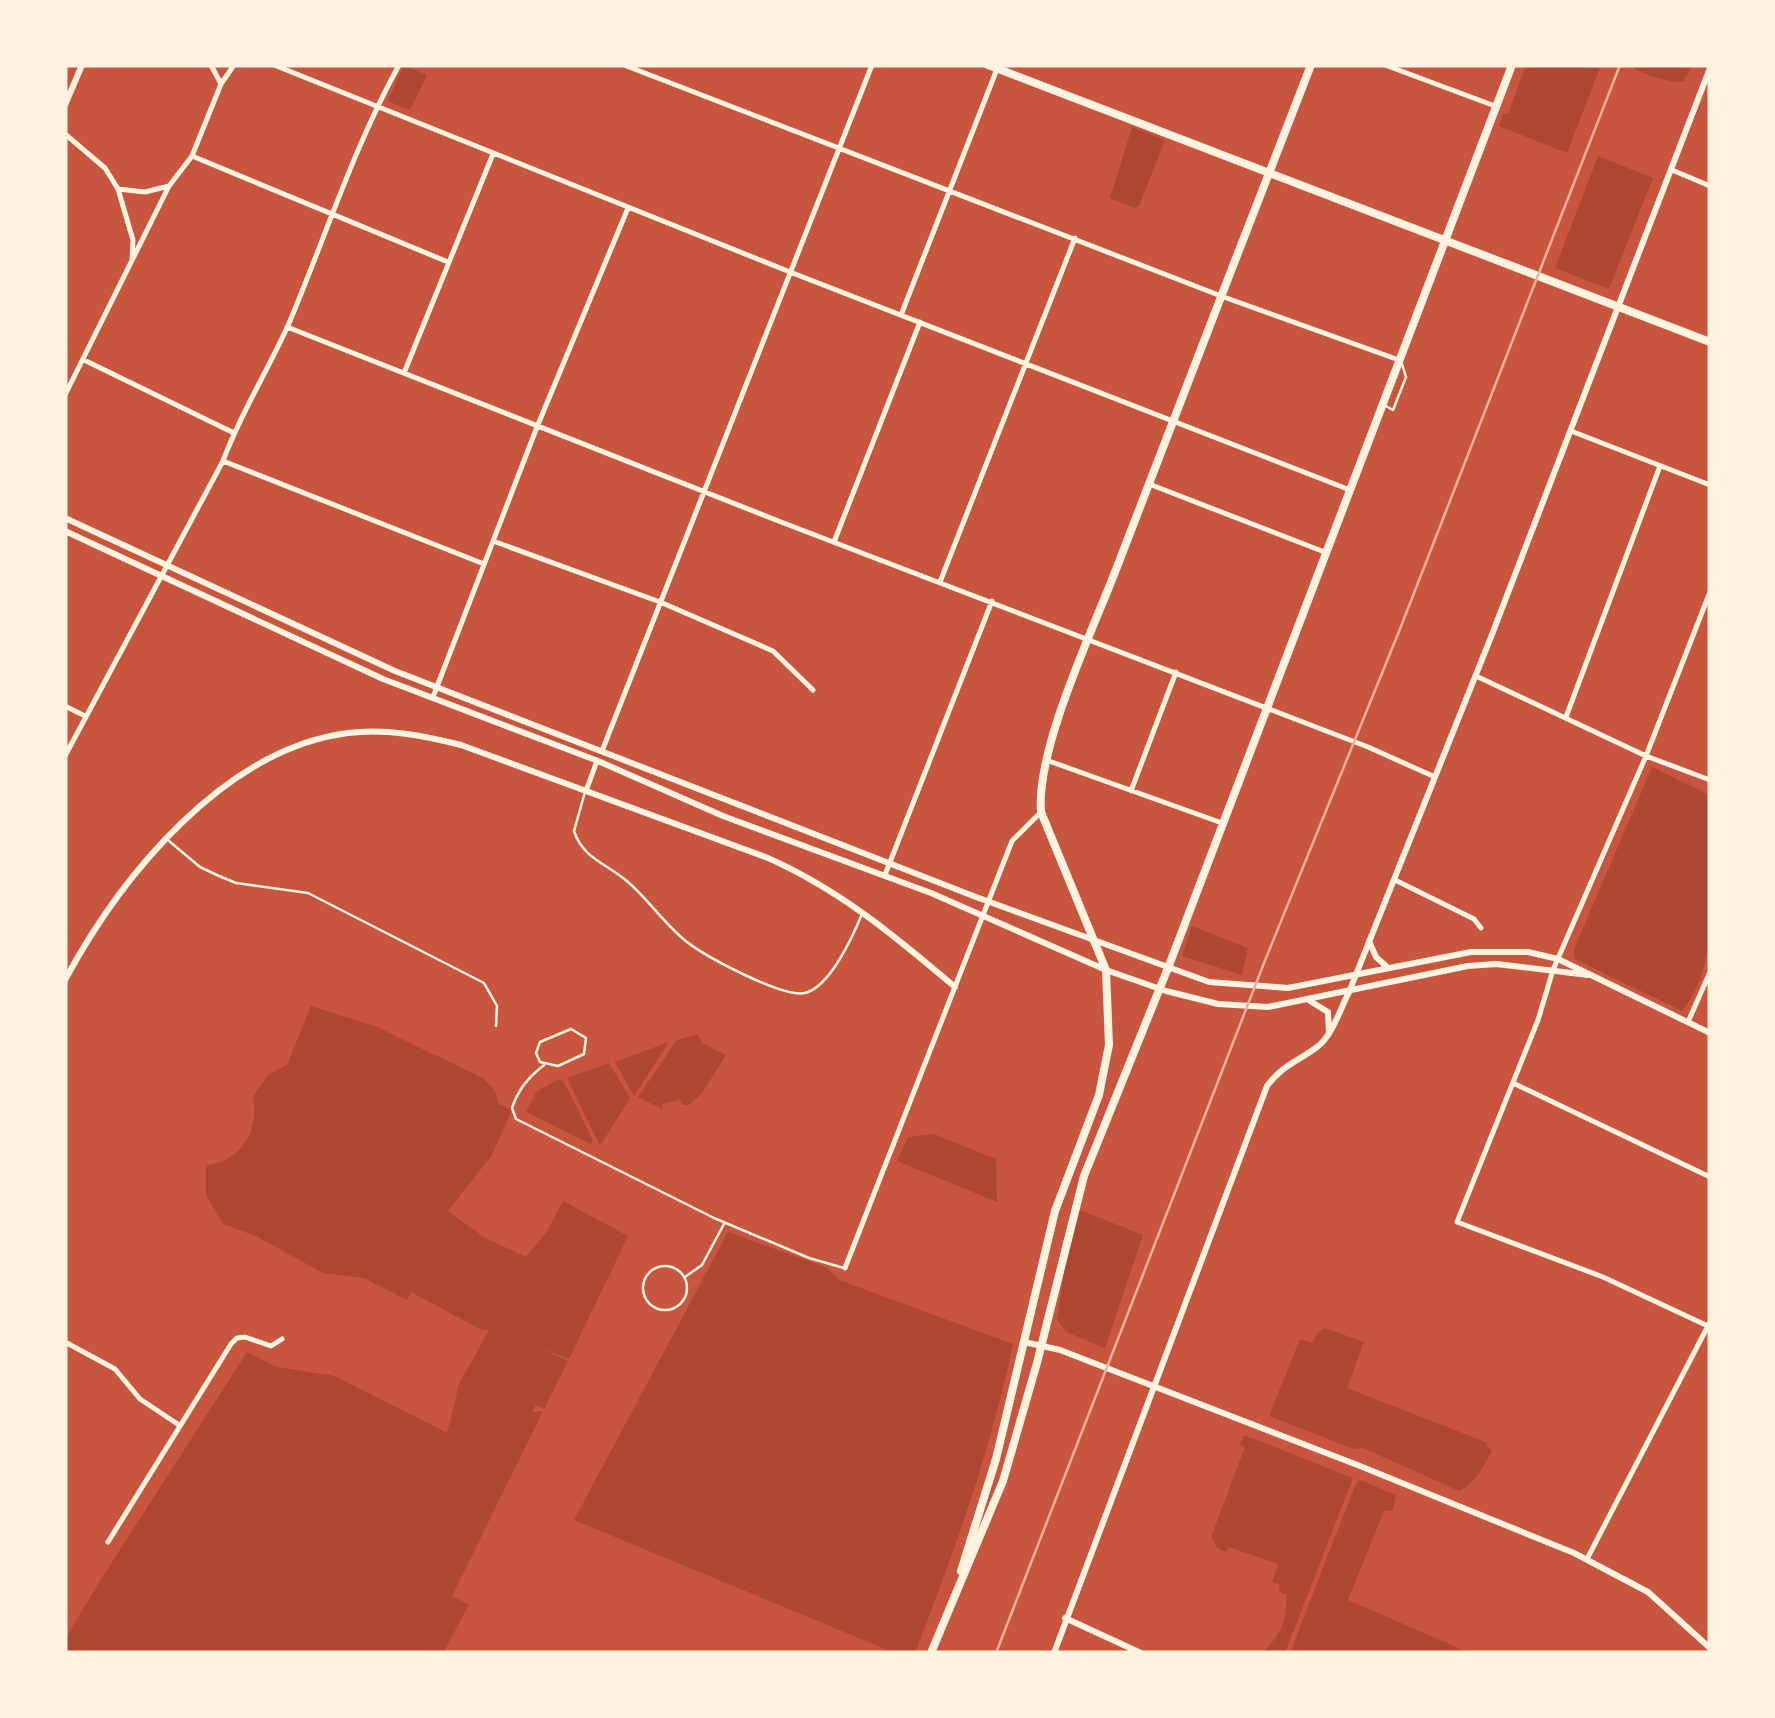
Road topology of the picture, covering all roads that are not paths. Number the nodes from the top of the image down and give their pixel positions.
1 (82, 65) edge
2 (211, 65) edge
3 (234, 65) edge
4 (274, 65) edge
5 (399, 65) edge
6 (624, 65) edge
7 (872, 65) edge
8 (1311, 65) edge
9 (1385, 65) edge
10 (1512, 65) edge
11 (992, 67) edge
12 (1710, 68) edge
13 (221, 84) junction
14 (65, 105) edge
15 (377, 106) junction
16 (1496, 107) junction
17 (65, 134) edge
18 (839, 148) junction
19 (492, 154) junction
20 (192, 156) junction
21 (1672, 170) junction
22 (1268, 174) junction
23 (169, 186) junction
24 (1710, 186) edge
25 (118, 189) junction
26 (950, 190) junction
27 (628, 208) junction
28 (331, 216) junction
29 (1075, 238) junction
30 (1442, 241) junction
31 (448, 262) junction
32 (132, 263) junction
33 (790, 272) junction
34 (1222, 296) junction
35 (1618, 306) junction
36 (901, 315) junction
37 (920, 322) junction
38 (287, 328) junction
39 (1710, 342) edge
40 (84, 360) junction
41 (1402, 360) junction
42 (1024, 362) junction
43 (404, 373) junction
44 (65, 395) edge
45 (1174, 420) junction
46 (537, 427) junction
47 (1571, 431) junction
48 (234, 433) junction
49 (223, 461) junction
50 (1660, 466) junction
51 (1149, 484) junction
52 (1710, 485) edge
53 (704, 490) junction
54 (1352, 490) junction
55 (65, 518) edge
56 (65, 531) edge
57 (493, 541) junction
58 (834, 542) junction
59 (1327, 554) junction
60 (484, 564) junction
61 (166, 566) junction
62 (160, 575) junction
63 (940, 582) junction
64 (1710, 592) edge
65 (992, 601) junction
66 (660, 602) junction
67 (1089, 638) junction
68 (1176, 672) junction
69 (1476, 676) junction
70 (436, 688) junction
71 (813, 690) dead end
72 (432, 700) junction
73 (65, 706) edge
74 (1268, 708) junction
75 (85, 716) junction
76 (1566, 716) junction
77 (602, 749) junction
78 (65, 756) edge
79 (1646, 756) junction
80 (1046, 760) junction
81 (598, 761) junction
82 (1435, 777) junction
83 (1710, 780) edge
84 (586, 791) junction
85 (1131, 791) junction
86 (1040, 812) junction
87 (1223, 824) junction
88 (168, 840) junction
89 (890, 863) junction
90 (886, 876) junction
91 (1395, 880) junction
92 (988, 901) junction
93 (864, 912) junction
94 (983, 914) junction
95 (1482, 928) dead end
96 (1096, 941) junction
97 (1369, 941) junction
98 (1558, 958) junction
99 (1388, 967) junction
100 (1168, 968) junction
101 (1106, 970) junction
102 (1553, 970) junction
103 (1710, 972) edge
104 (1356, 973) junction
105 (1594, 976) junction
106 (65, 980) edge
107 (955, 987) junction
108 (1160, 989) junction
109 (1349, 992) junction
110 (1309, 1000) junction
111 (1688, 1022) junction
112 (496, 1026) dead end
113 (1710, 1032) edge
114 (1329, 1033) junction
115 (544, 1065) junction
116 (1512, 1084) junction
117 (1710, 1177) edge
118 (724, 1223) junction
119 (845, 1268) joint
120 (684, 1278) junction
121 (1709, 1325) edge
122 (282, 1339) dead end
123 (65, 1342) edge
124 (1024, 1342) junction
125 (1041, 1346) junction
126 (1153, 1387) junction
127 (179, 1425) junction
128 (108, 1542) dead end
129 (1586, 1560) junction
130 (954, 1596) junction
131 (1065, 1618) junction
132 (1710, 1648) edge
133 (931, 1653) edge
134 (1054, 1653) edge
135 (1141, 1653) edge

1 - 14 main road
2 - 13 street
3 - 13 street
4 - 15 street
5 - 15 street
6 - 18 street
7 - 18 street
8 - 22 highway
9 - 16 street
10 - 16 highway
11 - 22 highway
11 - 26 street
12 - 21 main road
13 - 20 street
15 - 19 street
15 - 28 street
16 - 30 highway
17 - 25 street
18 - 26 street
18 - 33 street
19 - 27 street
19 - 31 street
20 - 23 street
20 - 28 street
21 - 24 street
21 - 35 main road
22 - 30 highway
22 - 34 highway
23 - 25 street
23 - 32 street
25 - 32 street
26 - 29 street
26 - 36 street
27 - 33 street
27 - 46 street
28 - 31 street
28 - 38 street
29 - 34 street
29 - 42 street
30 - 35 highway
30 - 41 highway
31 - 43 street
32 - 40 street
33 - 36 street
33 - 53 street
34 - 41 street
34 - 45 highway
35 - 39 highway
35 - 47 main road
36 - 37 street
37 - 42 street
37 - 58 street
38 - 43 street
38 - 48 street
40 - 44 street
40 - 48 street
41 - 54 highway
42 - 45 street
42 - 63 street
43 - 46 street
45 - 51 highway
45 - 54 street
46 - 53 street
46 - 57 street
47 - 50 street
47 - 69 main road
48 - 49 street
49 - 60 street
49 - 61 street
50 - 52 street
50 - 76 street
51 - 59 street
51 - 67 highway
53 - 58 street
53 - 66 street
54 - 59 highway
55 - 61 main road
56 - 62 main road
57 - 60 street
57 - 66 street
58 - 63 street
59 - 74 highway
60 - 70 street
61 - 62 street
61 - 70 main road
62 - 72 main road
62 - 75 street
63 - 65 street
64 - 79 street
65 - 67 street
65 - 89 street
66 - 71 street
66 - 77 street
67 - 68 street
67 - 80 highway
68 - 74 street
68 - 85 street
69 - 76 street
69 - 82 main road
70 - 72 street
70 - 77 main road
72 - 81 main road
73 - 75 street
74 - 82 street
74 - 87 highway
75 - 78 street
76 - 79 street
77 - 81 street
77 - 89 main road
79 - 83 street
79 - 98 street
80 - 85 street
80 - 86 highway
81 - 84 street
81 - 90 main road
82 - 91 main road
84 - 88 main road
84 - 93 main road
84 - 93 lane
85 - 87 street
86 - 92 street
86 - 96 highway
87 - 100 highway
88 - 106 main road
88 - 112 lane
89 - 90 street
89 - 92 main road
90 - 94 main road
91 - 95 street
91 - 97 main road
92 - 94 street
92 - 96 main road
93 - 107 main road
94 - 101 main road
94 - 107 street
96 - 100 main road
96 - 101 highway
97 - 99 main road
97 - 104 main road
98 - 99 main road
98 - 102 street
98 - 105 main road
99 - 104 main road
100 - 104 main road
100 - 108 highway
101 - 108 main road
101 - 124 highway
102 - 105 main road
102 - 109 main road
102 - 116 street
103 - 111 street
104 - 109 main road
105 - 111 main road
107 - 119 street
108 - 110 main road
108 - 125 highway
109 - 110 main road
109 - 114 main road
110 - 114 main road
111 - 113 main road
114 - 126 main road
115 - 115 lane
115 - 118 lane
116 - 117 street
116 - 121 street
118 - 119 lane
118 - 120 lane
120 - 120 lane
121 - 129 street
122 - 127 street
123 - 127 street
124 - 125 main road
124 - 130 highway
125 - 126 main road
125 - 130 highway
126 - 129 main road
126 - 131 main road
127 - 128 street
129 - 132 main road
130 - 133 highway
131 - 134 main road
131 - 135 main road

